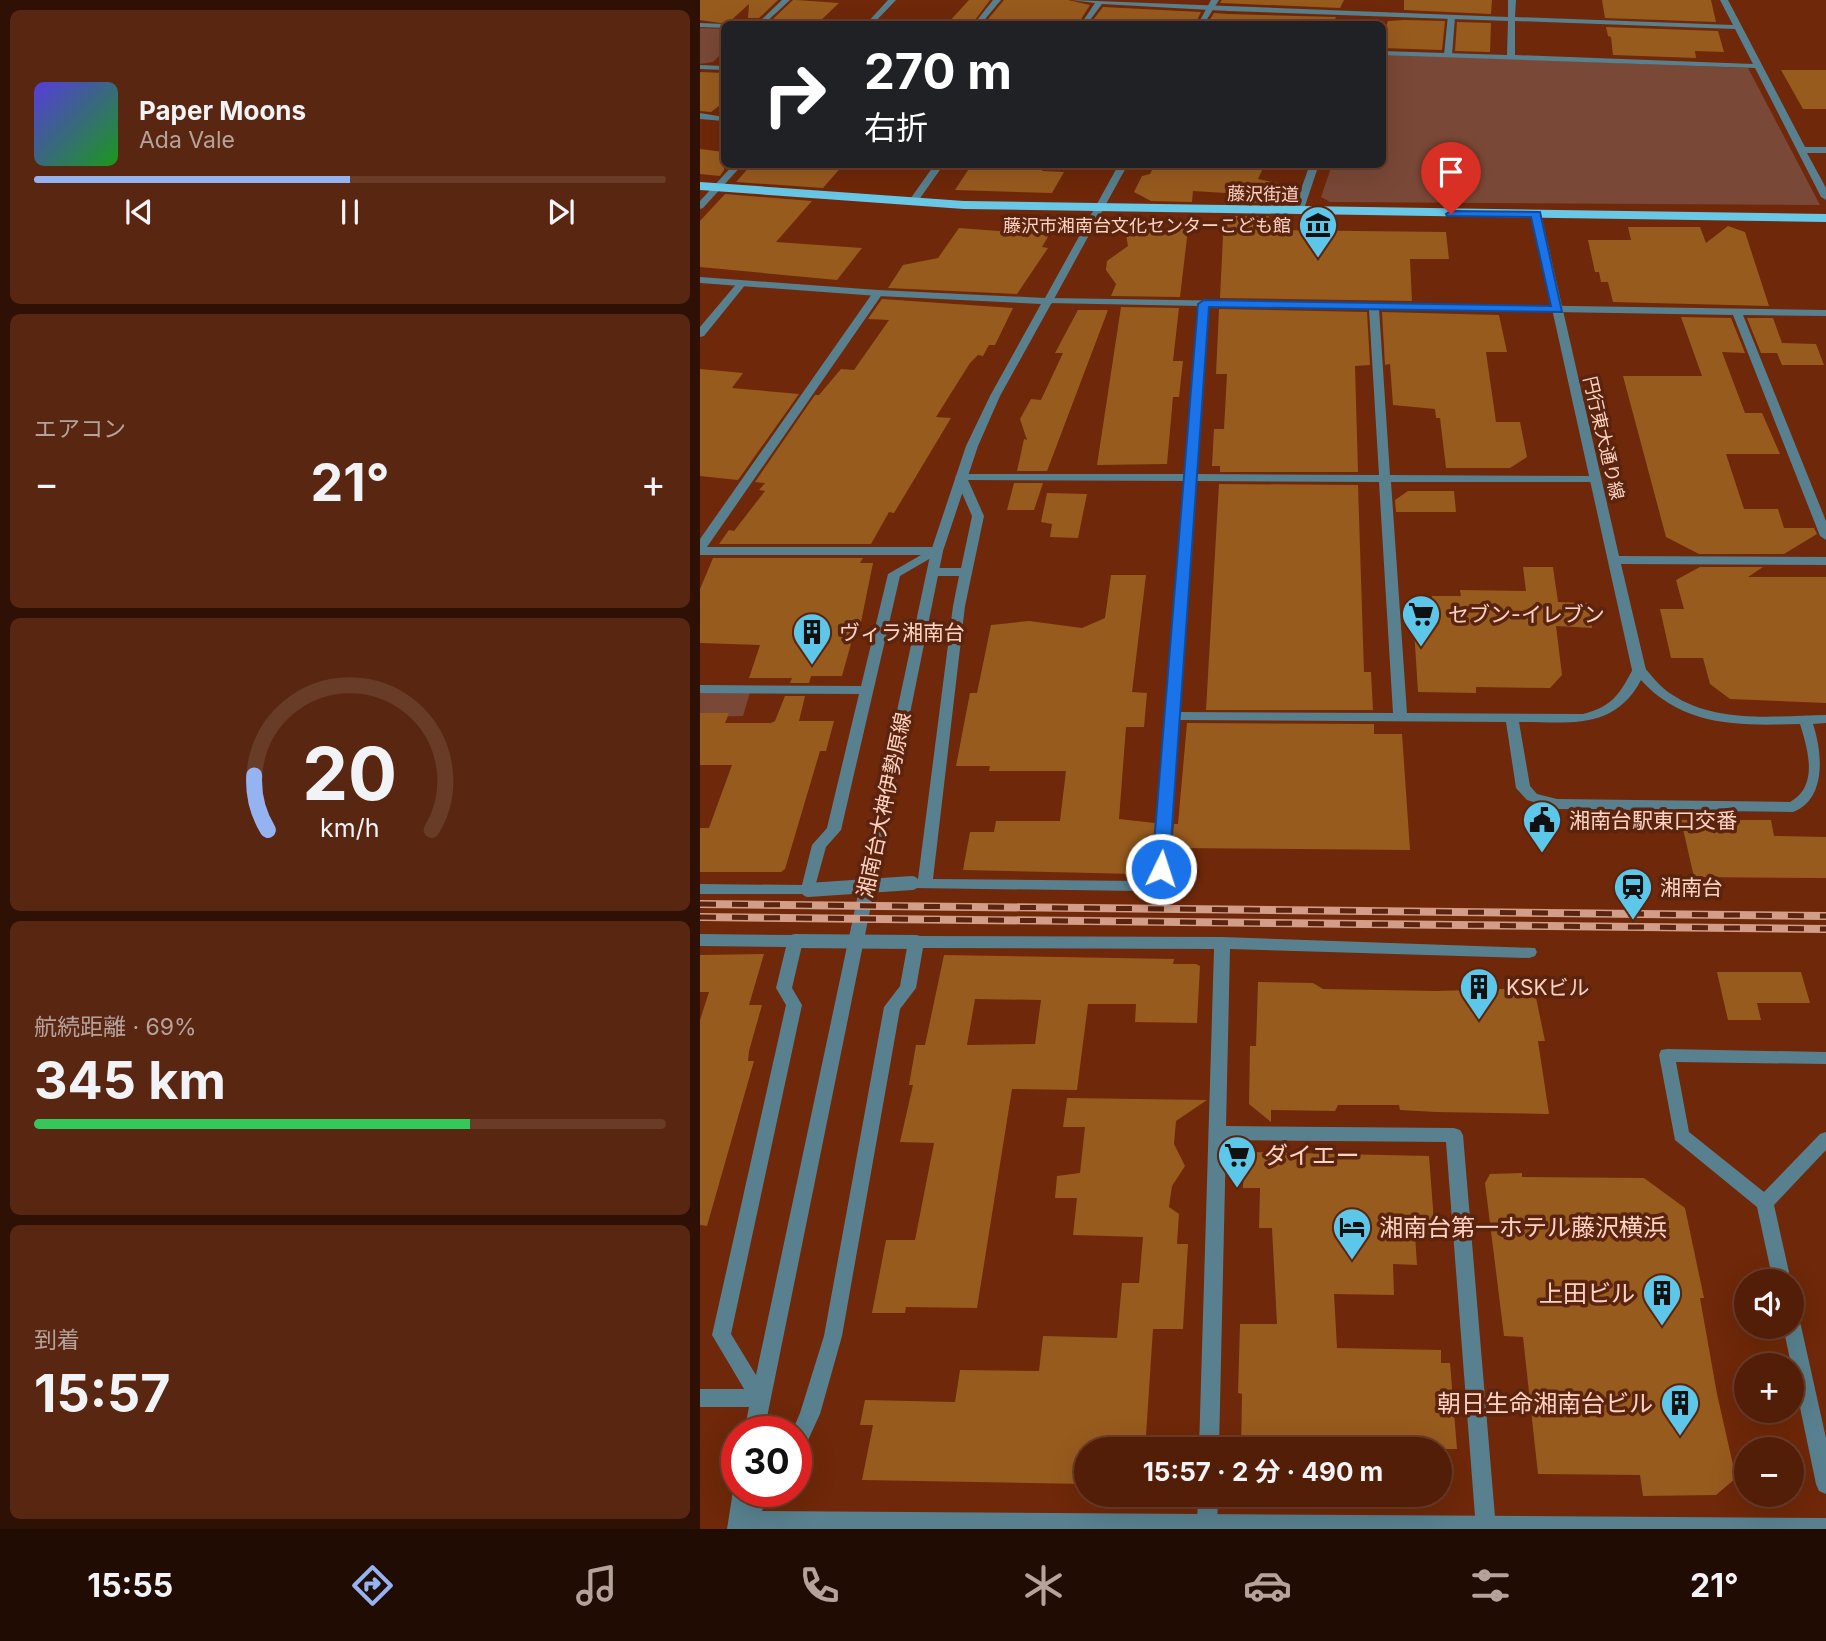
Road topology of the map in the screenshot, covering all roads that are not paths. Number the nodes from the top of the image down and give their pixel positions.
1 (786, 0) edge
2 (892, 0) edge
3 (997, 0) edge
4 (1075, 0) edge
5 (1512, 0) edge
6 (1724, 0) edge
7 (1100, 2) edge
8 (1212, 4) edge
9 (1324, 13) junction
10 (1451, 17) junction
11 (1512, 19) junction
12 (763, 21) edge
13 (872, 21) edge
14 (980, 21) edge
15 (1086, 21) edge
16 (1203, 21) edge
17 (1320, 21) edge
18 (700, 25) edge
19 (721, 26) edge
20 (1736, 27) junction
21 (1386, 53) edge
22 (1448, 55) junction
23 (1511, 57) junction
24 (721, 60) edge
25 (700, 66) edge
26 (1756, 66) junction
27 (714, 67) junction
28 (721, 68) edge
29 (700, 116) edge
30 (721, 119) edge
31 (1802, 150) junction
32 (1826, 150) edge
33 (736, 168) edge
34 (937, 168) edge
35 (1122, 168) edge
36 (1314, 168) edge
37 (700, 186) edge
38 (718, 188) junction
39 (1826, 197) edge
40 (913, 202) junction
41 (700, 206) edge
42 (1099, 209) junction
43 (1298, 212) junction
44 (1536, 214) junction
45 (1826, 218) edge
46 (700, 280) edge
47 (741, 284) junction
48 (878, 293) junction
49 (1049, 301) junction
50 (1204, 304) junction
51 (1374, 307) junction
52 (1558, 310) junction
53 (1737, 312) junction
54 (1826, 313) edge
55 (700, 334) edge
56 (961, 477) junction
57 (1191, 478) junction
58 (1596, 479) junction
59 (1385, 480) junction
60 (1826, 536) edge
61 (700, 549) edge
62 (937, 551) junction
63 (1614, 559) junction
64 (1826, 561) edge
65 (933, 572) junction
66 (965, 572) junction
67 (1639, 670) junction
68 (700, 689) edge
69 (867, 690) junction
70 (1173, 716) junction
71 (1400, 717) junction
72 (1512, 719) junction
73 (1805, 719) junction
74 (1826, 719) edge
75 (919, 884) junction
76 (700, 889) edge
77 (808, 890) junction
78 (700, 940) edge
79 (795, 941) junction
80 (916, 942) junction
81 (1222, 943) junction
82 (1529, 952) dead end
83 (1826, 1058) edge
84 (1219, 1133) junction
85 (1826, 1139) edge
86 (1765, 1203) junction
87 (1779, 1269) edge
88 (1795, 1339) edge
89 (700, 1398) edge
90 (760, 1398) junction
91 (757, 1416) edge
92 (809, 1416) edge
93 (1209, 1437) edge
94 (1826, 1484) edge
95 (740, 1507) edge
96 (752, 1507) edge
97 (1208, 1507) edge
98 (737, 1525) edge
99 (1207, 1526) edge
100 (1486, 1527) edge
101 (1826, 1528) edge

1 - 12 street
2 - 13 street
3 - 14 street
4 - 7 street
5 - 11 street
6 - 20 street
7 - 8 street
7 - 15 street
8 - 9 street
8 - 16 street
9 - 10 street
9 - 17 street
10 - 11 street
10 - 22 street
11 - 20 street
11 - 23 street
18 - 19 street
20 - 26 street
21 - 22 street
22 - 23 street
23 - 26 street
24 - 27 street
25 - 27 street
26 - 31 street
27 - 28 street
29 - 30 street
31 - 32 street
31 - 39 street
33 - 38 street
34 - 40 street
35 - 42 street, 湘南台大神伊勢原線
36 - 43 street
37 - 38 highway, 藤沢街道
38 - 40 highway, 藤沢街道
38 - 41 street
40 - 42 highway, 藤沢街道
42 - 43 highway, 藤沢街道
42 - 49 street, 湘南台大神伊勢原線
43 - 44 highway, 藤沢街道
44 - 45 highway, 藤沢街道
44 - 52 street, 円行東大通り線
46 - 47 street
47 - 48 street
47 - 55 street
48 - 49 street
48 - 61 street
49 - 50 street
49 - 56 street, 湘南台大神伊勢原線
50 - 51 street
50 - 57 street
51 - 52 street
51 - 59 street
52 - 53 street
52 - 58 street, 円行東大通り線
53 - 54 street
53 - 60 street
56 - 57 street
56 - 62 street, 湘南台大神伊勢原線
56 - 66 street
57 - 59 street
57 - 70 street
58 - 59 street
58 - 63 street, 円行東大通り線
59 - 71 street
61 - 62 street
62 - 65 street, 湘南台大神伊勢原線
62 - 69 street
63 - 64 street
63 - 67 street, 円行東大通り線
65 - 66 street
65 - 90 street, 湘南台大神伊勢原線
66 - 75 street
67 - 72 street
67 - 73 street
68 - 69 street
69 - 77 street
70 - 71 street
70 - 75 street
71 - 72 street
72 - 73 street
73 - 74 street
75 - 77 street, bridge
76 - 77 street
78 - 79 street
79 - 80 street, bridge
79 - 90 street
80 - 81 street
80 - 92 street
81 - 82 street
81 - 84 street
83 - 86 street
84 - 93 street
84 - 100 street
85 - 86 street
86 - 87 street
88 - 94 street
89 - 90 street
90 - 91 street, 湘南台大神伊勢原線
95 - 98 street
96 - 98 street
97 - 99 street
98 - 99 street
99 - 100 street
100 - 101 street

